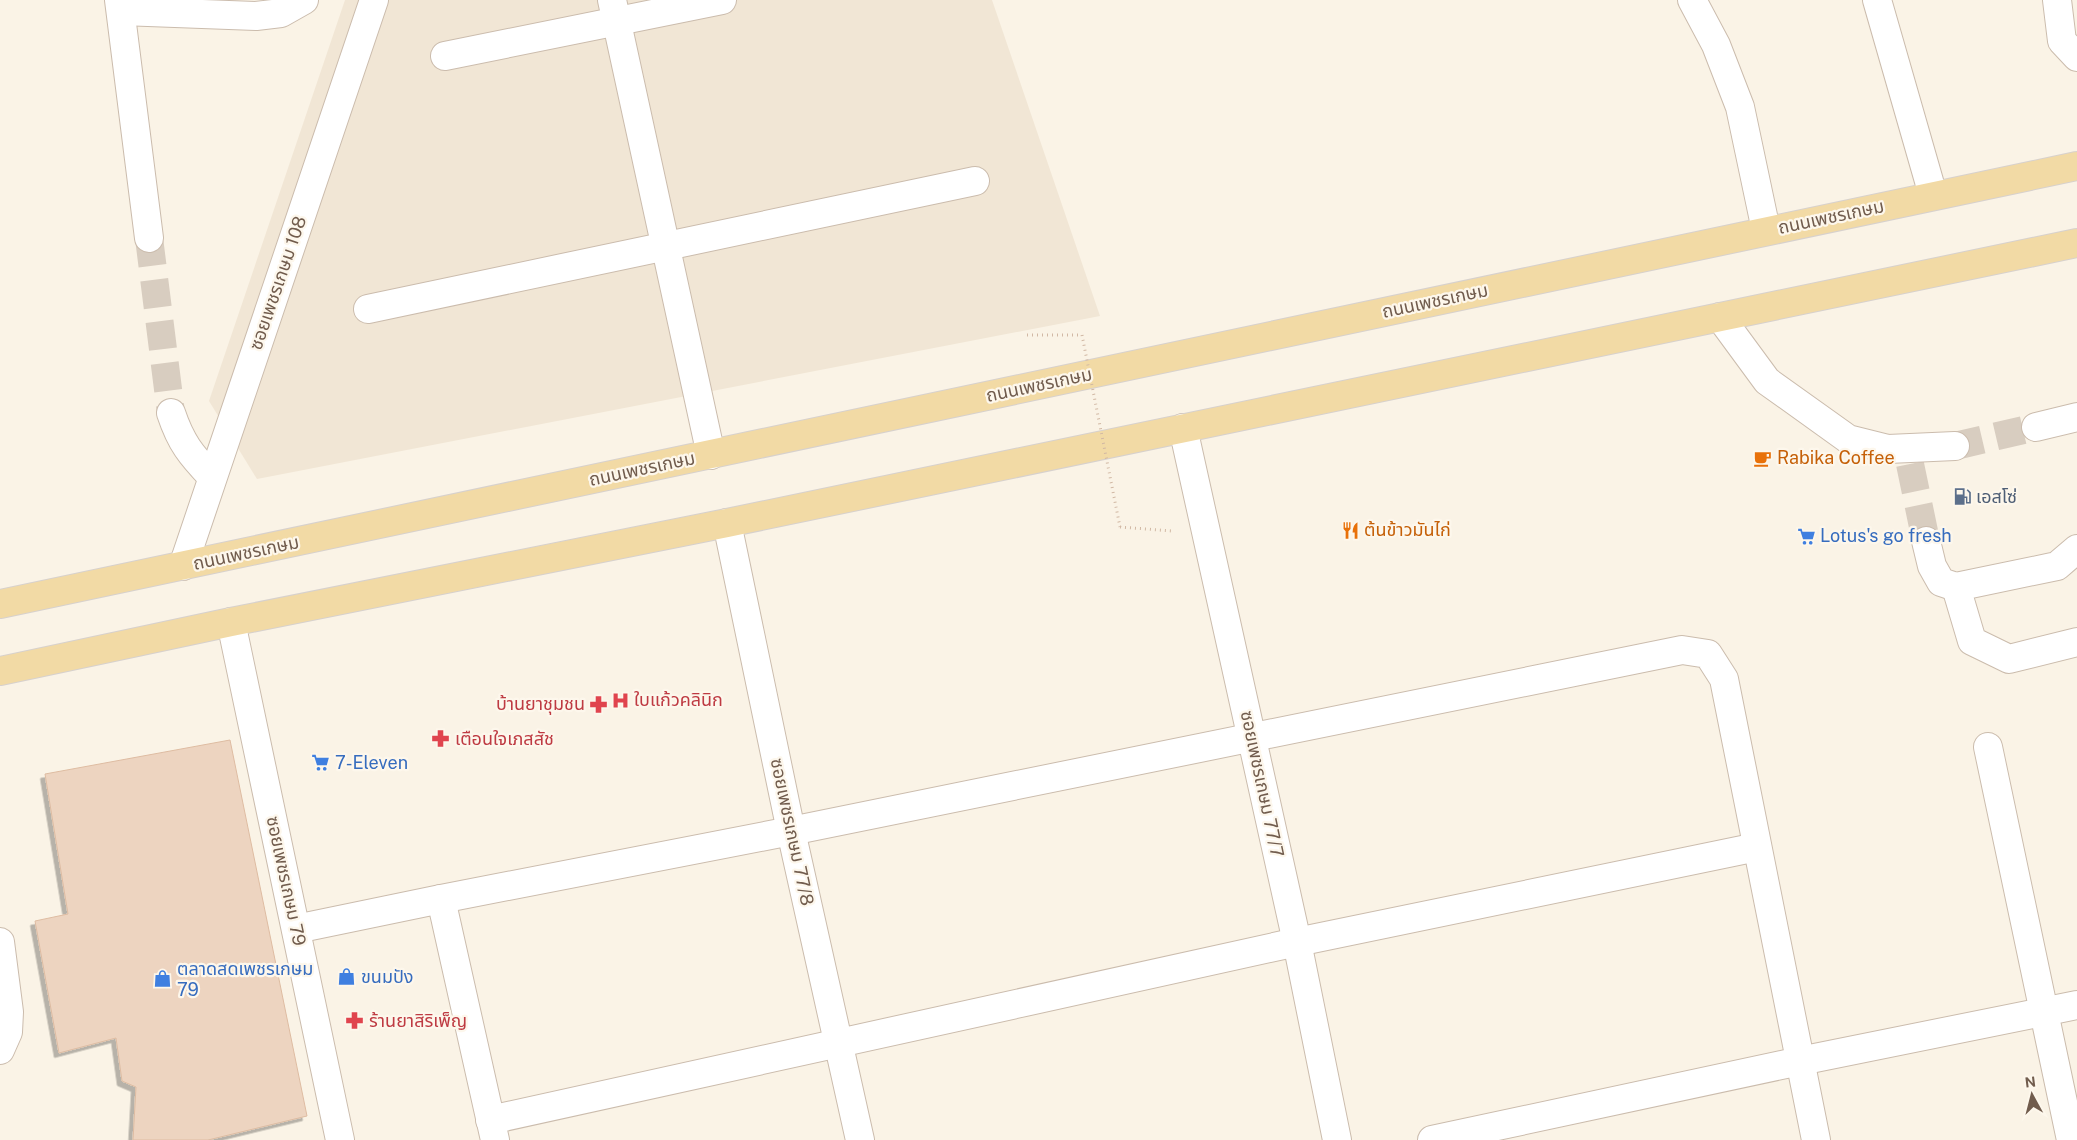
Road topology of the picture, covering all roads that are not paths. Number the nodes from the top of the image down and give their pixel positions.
1 (304, 0) edge
2 (374, 0) edge
3 (722, 0) edge
4 (1692, 0) edge
5 (1877, 0) edge
6 (2057, 0) edge
7 (120, 6) edge
8 (615, 10) edge
9 (444, 56) dead end
10 (2077, 57) edge
11 (2077, 166) edge
12 (975, 181) dead end
13 (1933, 195) junction
14 (1766, 230) junction
15 (149, 238) tunnel mouth
16 (2077, 243) edge
17 (666, 246) junction
18 (368, 308) dead end
19 (1720, 317) junction
20 (171, 413) tunnel mouth
21 (2077, 417) edge
22 (2036, 427) tunnel mouth
23 (1183, 428) junction
24 (1955, 446) tunnel mouth
25 (711, 455) junction
26 (212, 477) junction
27 (727, 523) junction
28 (1926, 541) tunnel mouth
29 (2077, 549) edge
30 (183, 566) junction
31 (1956, 587) junction
32 (0, 604) edge
33 (231, 622) junction
34 (2077, 642) edge
35 (0, 671) edge
36 (1252, 736) junction
37 (1988, 747) dead end
38 (791, 831) junction
39 (1757, 847) junction
40 (441, 899) junction
41 (296, 929) junction
42 (0, 942) edge
43 (1296, 942) junction
44 (2077, 1005) edge
45 (2045, 1012) junction
46 (838, 1042) junction
47 (0, 1050) edge
48 (1800, 1061) junction
49 (492, 1130) edge
50 (340, 1140) edge
51 (860, 1140) edge
52 (1338, 1140) edge
53 (1432, 1140) edge
54 (1816, 1140) edge
55 (2071, 1140) edge

1 - 7 street
2 - 26 street, ซอยเพชรเกษม 108
3 - 8 street
4 - 14 street
5 - 13 street
6 - 10 street
7 - 15 street
8 - 9 street
8 - 17 street
11 - 13 main road, ถนนเพชรเกษม
12 - 17 street
13 - 14 main road, ถนนเพชรเกษม
14 - 25 main road, ถนนเพชรเกษม
16 - 19 main road
17 - 18 street
17 - 25 street
19 - 23 main road
19 - 24 street
20 - 26 street
21 - 22 street
23 - 27 main road
23 - 36 street, ซอยเพชรเกษม 77/7
25 - 30 main road, ถนนเพชรเกษม
26 - 30 street, ซอยเพชรเกษม 108
27 - 33 main road
27 - 38 street, ซอยเพชรเกษม 77/8
28 - 31 street
29 - 31 street
30 - 32 main road, ถนนเพชรเกษม
31 - 34 street
33 - 35 main road
33 - 41 street, ซอยเพชรเกษม 79
36 - 38 street
36 - 39 street
36 - 43 street, ซอยเพชรเกษม 77/7
37 - 45 street
38 - 40 street
38 - 46 street, ซอยเพชรเกษม 77/8
39 - 43 street
39 - 48 street
40 - 41 street
40 - 49 street
41 - 50 street, ซอยเพชรเกษม 79
42 - 47 street
43 - 46 street
43 - 52 street, ซอยเพชรเกษม 77/7
44 - 45 street
45 - 48 street
45 - 55 street
46 - 49 street
46 - 51 street, ซอยเพชรเกษม 77/8
48 - 53 street
48 - 54 street

